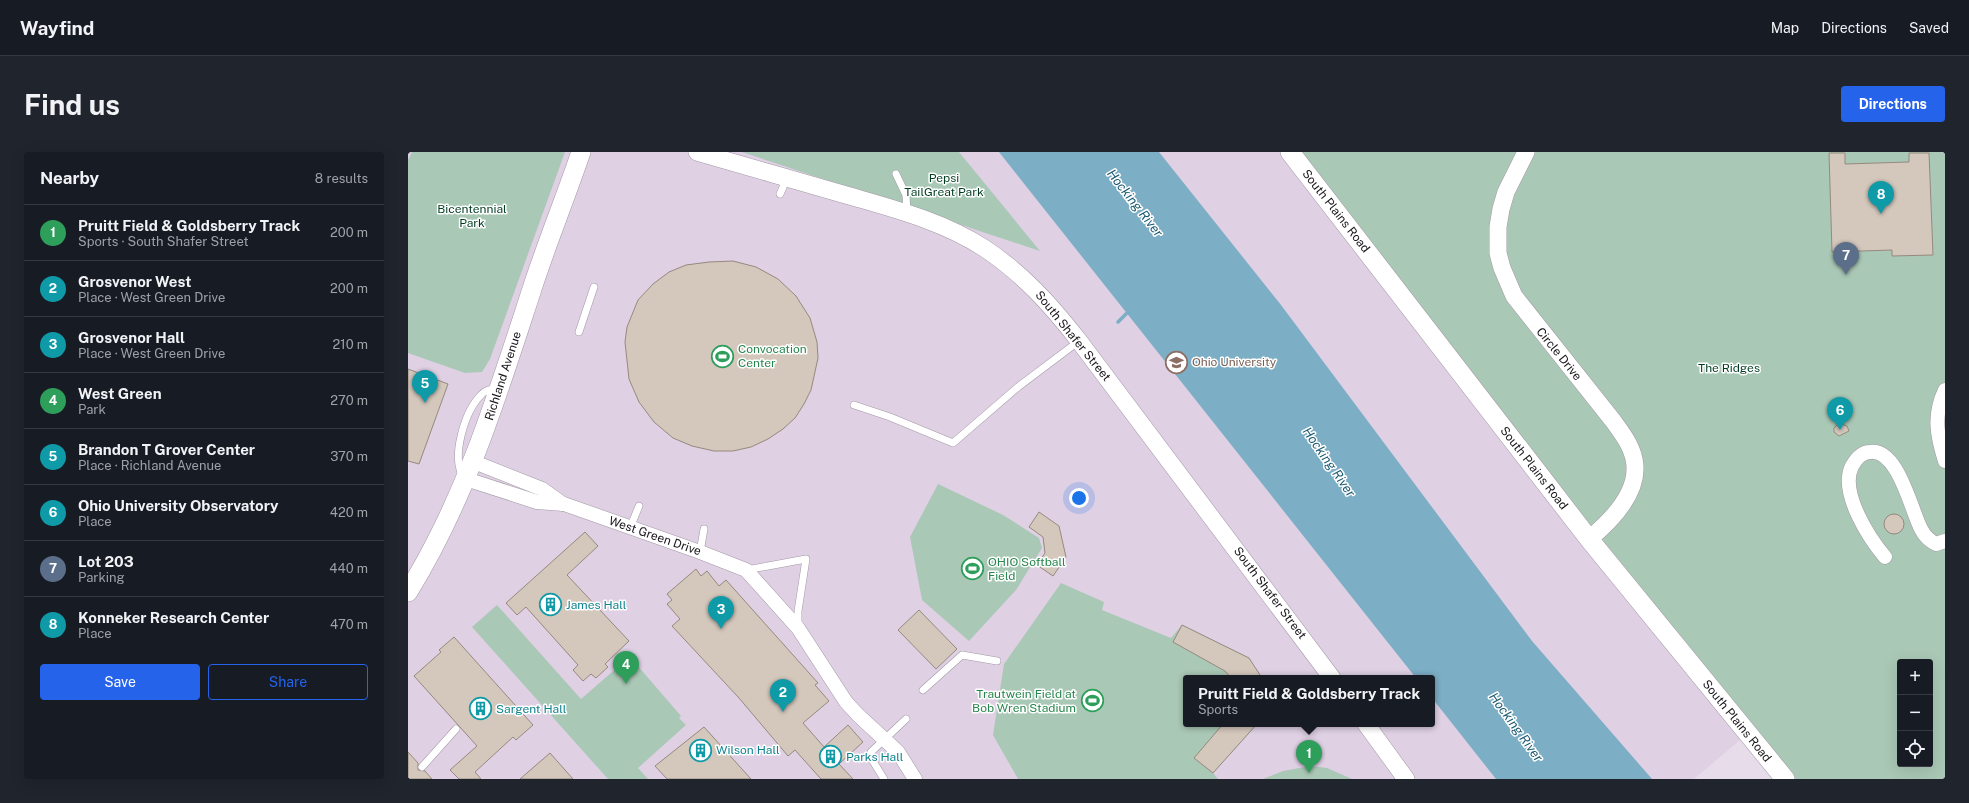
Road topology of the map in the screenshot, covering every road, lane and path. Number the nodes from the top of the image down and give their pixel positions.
1 (581, 152) edge
2 (697, 152) edge
3 (1290, 152) edge
4 (1526, 152) edge
5 (896, 174) dead end
6 (787, 178) junction
7 (780, 194) dead end
8 (907, 213) junction
9 (594, 287) dead end
10 (579, 332) dead end
11 (1079, 341) junction
12 (500, 387) junction
13 (1945, 390) edge
14 (854, 405) dead end
15 (1945, 461) edge
16 (474, 462) junction
17 (466, 480) junction
18 (564, 504) junction
19 (639, 506) dead end
20 (630, 528) junction
21 (704, 529) dead end
22 (1589, 539) junction
23 (1945, 541) edge
24 (700, 552) junction
25 (1885, 557) dead end
26 (746, 570) junction
27 (410, 588) edge
28 (798, 628) junction
29 (997, 662) dead end
30 (1330, 675) edge
31 (923, 690) dead end
32 (906, 719) dead end
33 (1368, 727) edge
34 (456, 729) dead end
35 (885, 738) junction
36 (422, 767) dead end
37 (884, 779) edge
38 (915, 779) edge
39 (1406, 779) edge
40 (1785, 779) edge

1 - 12 main road, Richland Avenue
2 - 6 street, South Shafer Street
3 - 22 main road, South Plains Road
4 - 22 street, Circle Drive
5 - 8 lane
6 - 7 lane
6 - 8 street, South Shafer Street
8 - 11 street, South Shafer Street
9 - 10 lane
11 - 14 lane
11 - 30 street, South Shafer Street
12 - 16 main road, Richland Avenue
12 - 17 lane
13 - 15 street
16 - 17 main road, Richland Avenue
16 - 18 street, West Green Drive
17 - 18 street, West Green Drive
17 - 27 main road, Richland Avenue
18 - 20 street, West Green Drive
19 - 20 lane
20 - 24 street, West Green Drive
21 - 24 lane
22 - 40 main road, South Plains Road
23 - 25 street
24 - 26 street, West Green Drive
26 - 28 street, West Green Drive
26 - 28 lane
28 - 35 street, West Green Drive
29 - 31 lane
32 - 35 lane
33 - 39 street
34 - 36 lane
35 - 37 lane
35 - 38 street, West Green Drive

